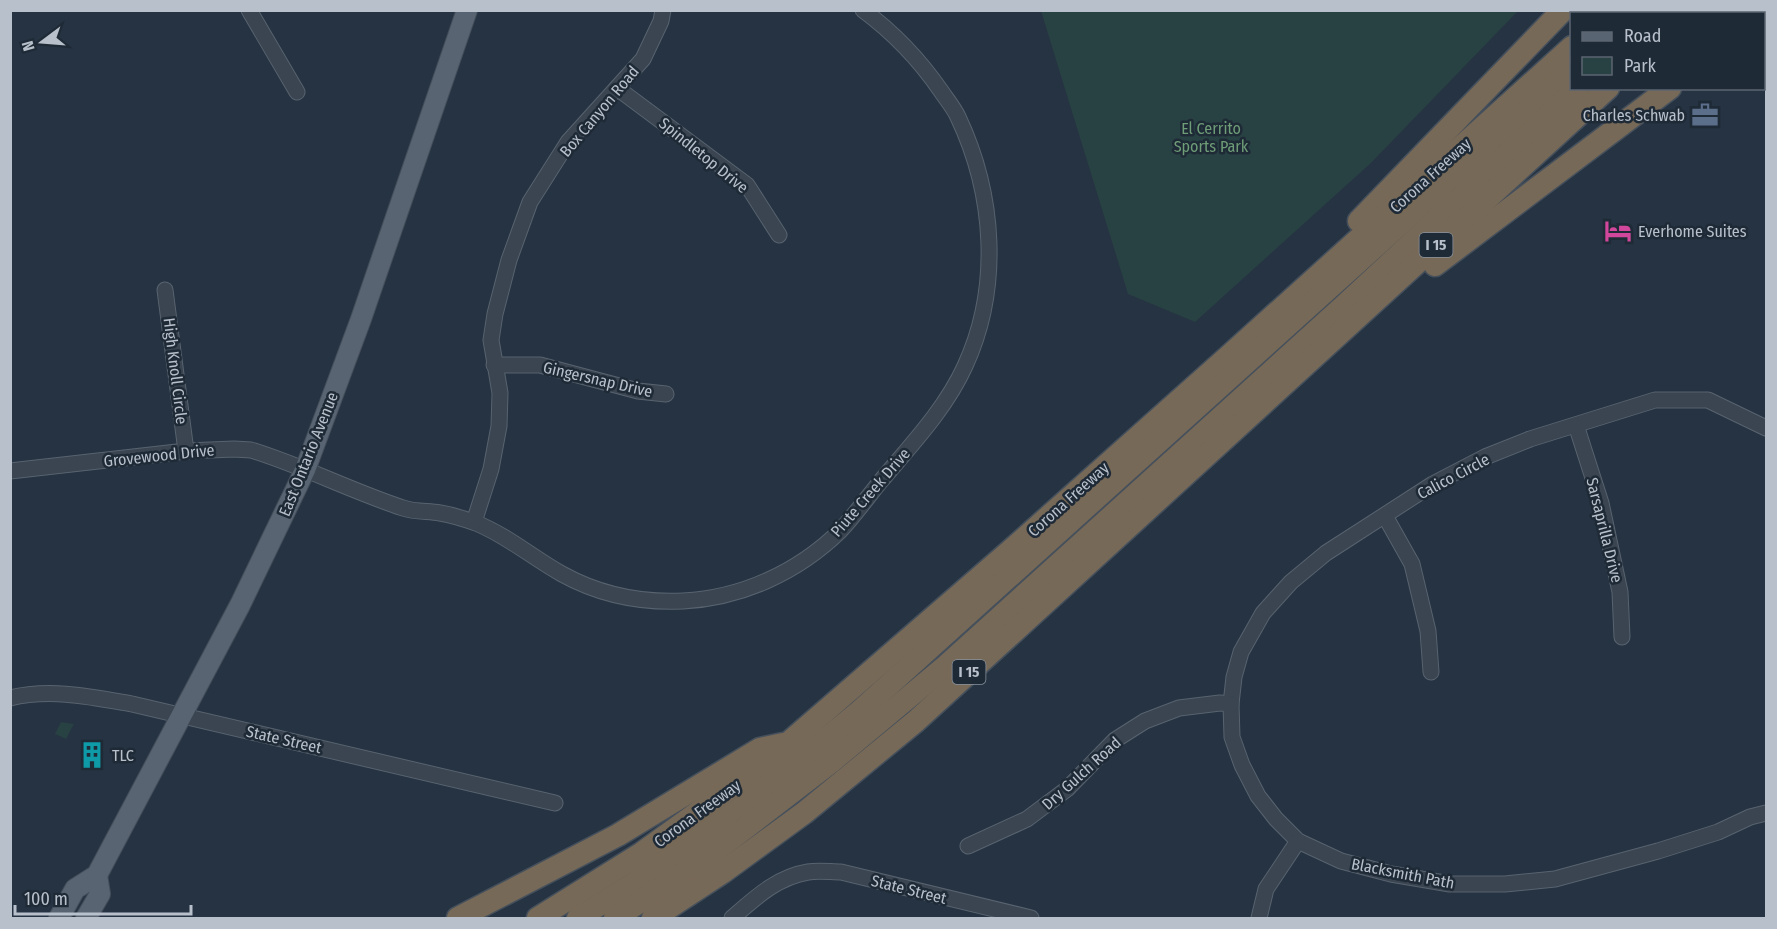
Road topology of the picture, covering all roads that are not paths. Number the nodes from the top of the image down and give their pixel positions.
1 (249, 10) edge
2 (467, 10) edge
3 (663, 10) edge
4 (863, 10) edge
5 (1563, 10) edge
6 (1570, 49) edge
7 (1570, 71) edge
8 (617, 88) junction
9 (1576, 90) edge
10 (1586, 90) edge
11 (1606, 90) edge
12 (1668, 90) edge
13 (297, 92) dead end
14 (1518, 146) junction
15 (779, 235) dead end
16 (165, 290) dead end
17 (1230, 355) junction
18 (494, 364) junction
19 (666, 394) dead end
20 (1266, 402) junction
21 (1764, 422) edge
22 (1576, 425) junction
23 (186, 451) junction
24 (305, 470) junction
25 (10, 471) edge
26 (1385, 516) junction
27 (474, 522) junction
28 (1623, 637) dead end
29 (1431, 672) dead end
30 (10, 698) edge
31 (1231, 704) junction
32 (181, 715) junction
33 (790, 742) junction
34 (555, 803) dead end
35 (1767, 813) edge
36 (1298, 841) junction
37 (968, 846) dead end
38 (97, 875) junction
39 (59, 918) edge
40 (86, 918) edge
41 (458, 918) edge
42 (538, 918) edge
43 (578, 918) edge
44 (615, 918) edge
45 (653, 918) edge
46 (732, 918) edge
47 (1031, 918) edge
48 (1259, 918) edge

1 - 13 street
2 - 24 main road, East Ontario Avenue
3 - 8 street, Box Canyon Road
4 - 27 street, Piute Creek Drive
5 - 17 highway
6 - 17 highway, Corona Freeway
7 - 43 highway
8 - 15 street, Spindletop Drive
8 - 18 street, Box Canyon Road
9 - 14 highway
10 - 14 highway
11 - 20 highway, I 15
12 - 20 highway
14 - 44 highway
16 - 23 street, High Knoll Circle
17 - 33 highway, Corona Freeway
18 - 19 street, Gingersnap Drive
18 - 27 street, Box Canyon Road
20 - 45 highway, I 15
21 - 22 street, Calico Circle
22 - 26 street, Calico Circle
22 - 28 street, Sarsaprilla Drive
23 - 24 street, Grovewood Drive
23 - 25 street, Grovewood Drive
24 - 27 street, Piute Creek Drive
24 - 32 main road, East Ontario Avenue
26 - 29 street
26 - 31 street, Calico Circle
30 - 32 street, State Street
31 - 36 street, Blacksmith Path
31 - 37 street, Dry Gulch Road
32 - 34 street, State Street
32 - 38 main road, East Ontario Avenue
33 - 41 highway
33 - 42 highway, Corona Freeway
35 - 36 street, Blacksmith Path
36 - 48 street
38 - 39 main road, East Ontario Avenue
38 - 40 main road, East Ontario Avenue
46 - 47 street, State Street

